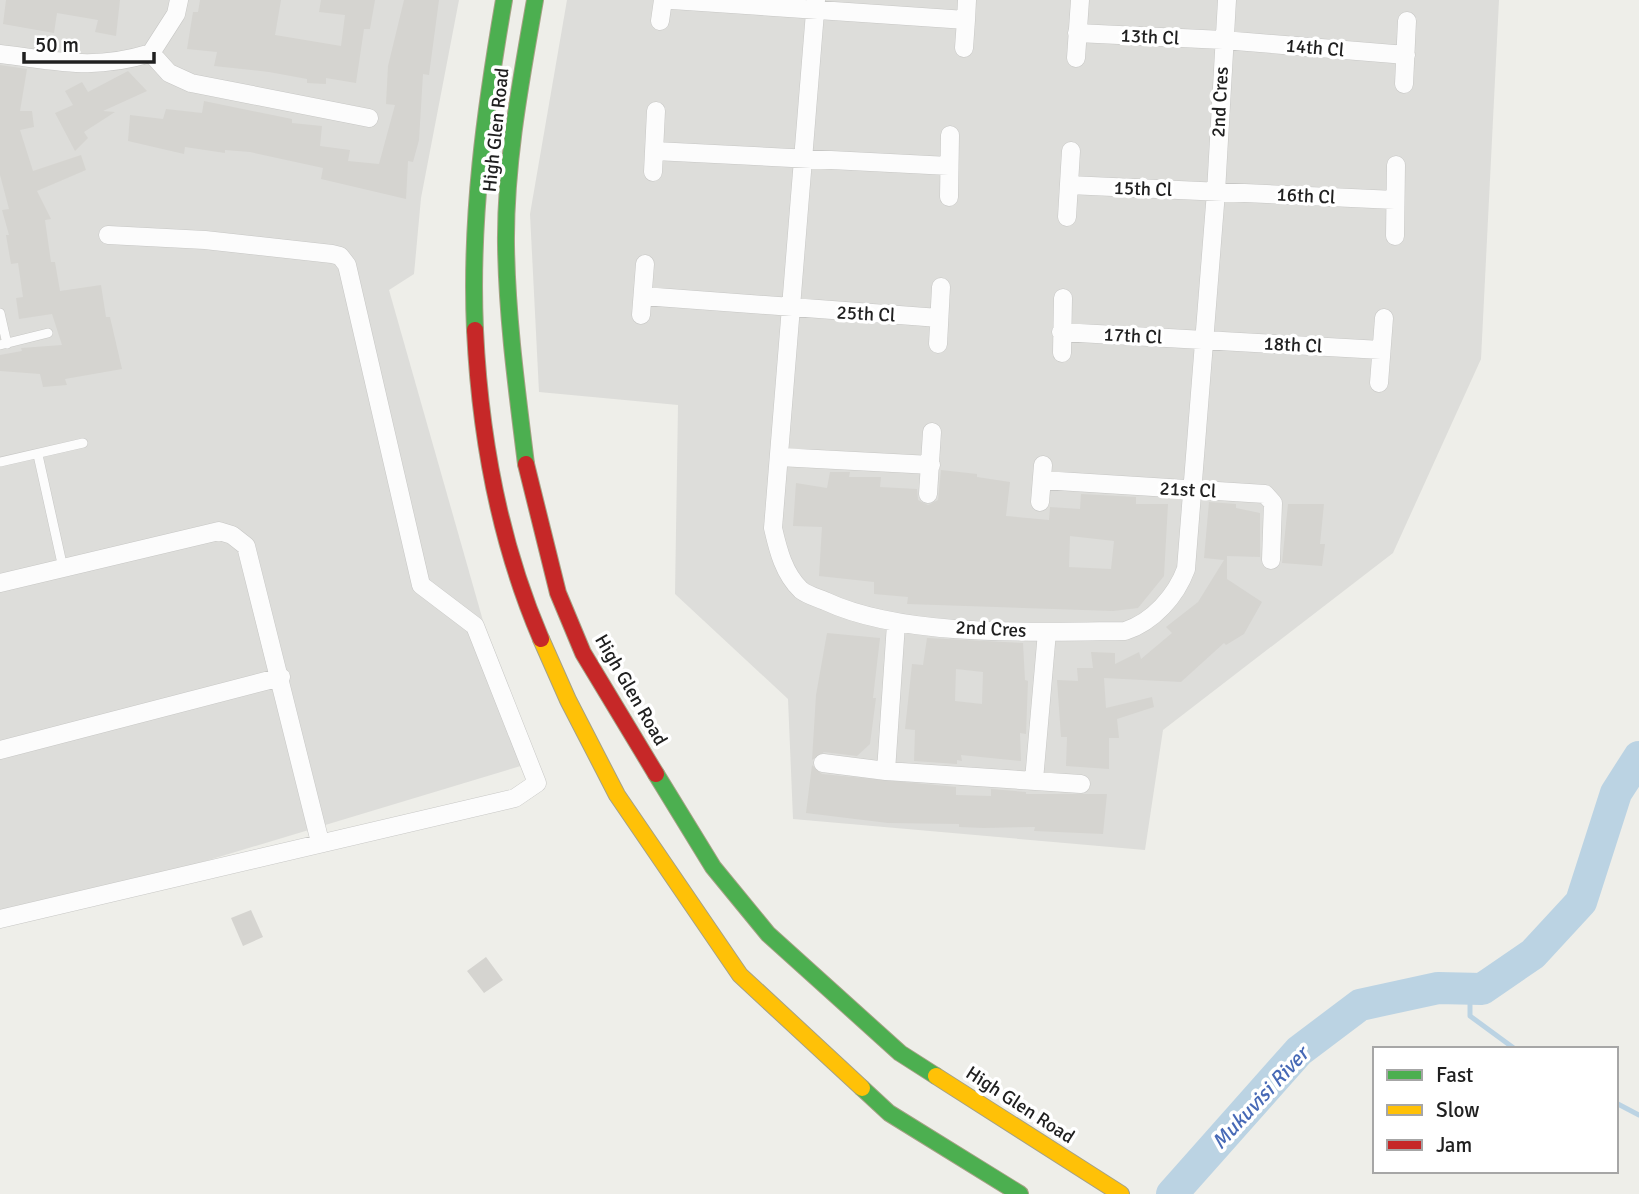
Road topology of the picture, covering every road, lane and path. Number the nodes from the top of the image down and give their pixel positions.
1 (179, 0) edge
2 (504, 0) edge
3 (535, 0) edge
4 (663, 0) edge
5 (672, 0) edge
6 (967, 0) edge
7 (1080, 0) edge
8 (1227, 0) edge
9 (815, 5) edge
10 (966, 20) junction
11 (1407, 20) dead end
12 (660, 21) dead end
13 (1077, 33) junction
14 (1223, 40) junction
15 (964, 48) dead end
16 (151, 53) junction
17 (0, 54) edge
18 (1406, 55) junction
19 (1076, 58) dead end
20 (1404, 84) dead end
21 (656, 111) dead end
22 (369, 118) dead end
23 (950, 135) dead end
24 (655, 150) junction
25 (1071, 151) dead end
26 (805, 159) junction
27 (1396, 165) dead end
28 (949, 166) junction
29 (653, 172) dead end
30 (1069, 185) junction
31 (1216, 192) junction
32 (949, 197) dead end
33 (1395, 200) junction
34 (1067, 217) dead end
35 (108, 235) dead end
36 (1395, 236) dead end
37 (645, 264) dead end
38 (942, 287) dead end
39 (643, 296) junction
40 (1063, 298) dead end
41 (793, 310) junction
42 (0, 313) edge
43 (641, 315) dead end
44 (939, 318) junction
45 (1384, 318) dead end
46 (1061, 332) junction
47 (48, 333) dead end
48 (1205, 340) junction
49 (4, 344) edge
50 (938, 344) dead end
51 (1381, 350) junction
52 (1062, 353) dead end
53 (1379, 383) dead end
54 (932, 432) dead end
55 (83, 443) dead end
56 (38, 455) junction
57 (779, 457) junction
58 (0, 462) edge
59 (930, 465) junction
60 (1192, 490) junction
61 (928, 494) dead end
62 (1040, 502) dead end
63 (1271, 560) dead end
64 (62, 568) junction
65 (0, 583) edge
66 (896, 624) junction
67 (1047, 632) junction
68 (281, 677) junction
69 (0, 750) edge
70 (823, 763) dead end
71 (887, 771) junction
72 (1034, 780) junction
73 (1081, 784) dead end
74 (320, 842) junction
75 (0, 919) edge
76 (1020, 1194) edge
77 (1121, 1194) edge

1 - 16 street
2 - 76 main road, High Glen Road
3 - 77 main road, High Glen Road
4 - 12 street
5 - 9 street
6 - 10 street
7 - 13 street
8 - 14 street, 2nd Cres
9 - 10 street
9 - 26 street, 2nd Cres
10 - 15 street
11 - 18 street
13 - 14 street, 13th Cl
13 - 19 street
14 - 18 street, 14th Cl
14 - 31 street, 2nd Cres
16 - 17 street
16 - 22 street
18 - 20 street
21 - 24 street
23 - 28 street
24 - 26 street
24 - 29 street
25 - 30 street
26 - 28 street
26 - 41 street, 2nd Cres
27 - 33 street
28 - 32 street
30 - 31 street, 15th Cl
30 - 34 street
31 - 33 street, 16th Cl
31 - 48 street, 2nd Cres
33 - 36 street
35 - 74 street
37 - 39 street
38 - 44 street
39 - 41 street, 25th Cl
39 - 43 street
40 - 46 street
41 - 44 street, 25th Cl
41 - 57 street, 2nd Cres
42 - 49 lane
44 - 50 street
45 - 51 street
46 - 48 street, 17th Cl
46 - 52 street
47 - 49 lane
48 - 51 street, 18th Cl
48 - 60 street, 2nd Cres
51 - 53 street
54 - 59 street
55 - 56 lane
56 - 58 lane
56 - 64 lane
57 - 59 street
57 - 66 street, 2nd Cres
59 - 61 street
60 - 62 street, 21st Cl
60 - 63 street, 21st Cl
60 - 67 street, 2nd Cres
64 - 65 street
64 - 68 street
66 - 67 street, 2nd Cres
66 - 71 street
67 - 72 street
68 - 69 street
68 - 74 street
70 - 71 street
71 - 72 street
72 - 73 street
74 - 75 street

